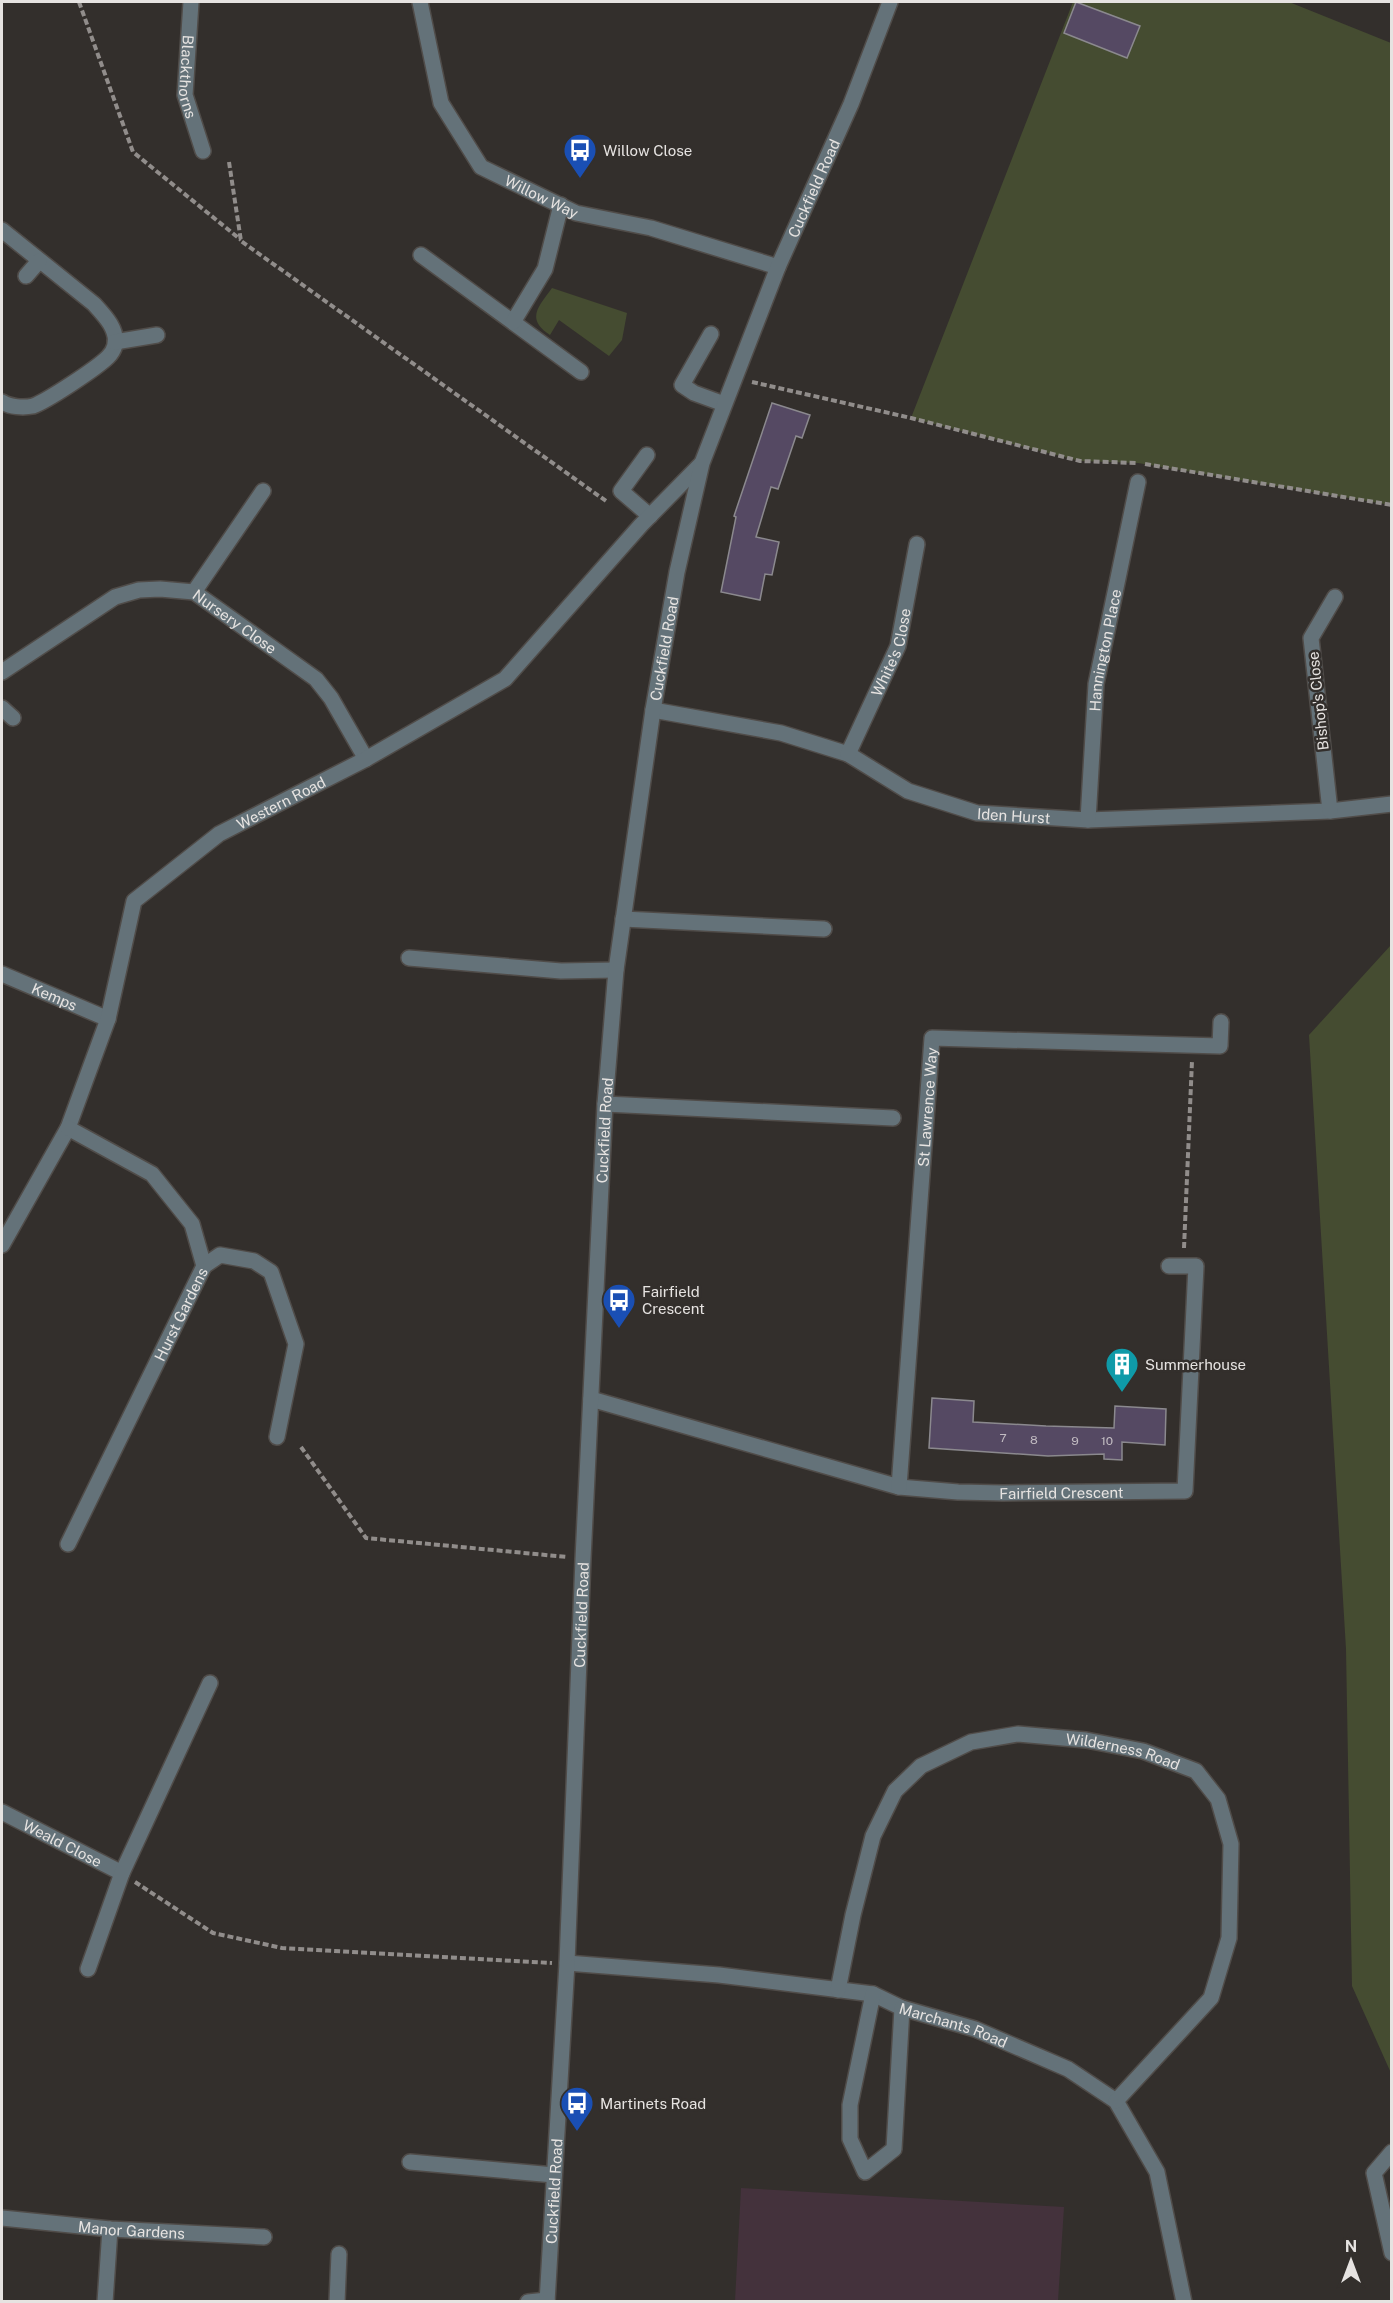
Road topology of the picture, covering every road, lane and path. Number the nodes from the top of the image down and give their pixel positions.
1 (79, 2) edge
2 (191, 2) edge
3 (420, 2) edge
4 (890, 2) edge
5 (203, 151) dead end
6 (229, 162) dead end
7 (561, 205) junction
8 (2, 230) edge
9 (241, 241) junction
10 (421, 255) dead end
11 (35, 257) junction
12 (778, 267) junction
13 (27, 276) dead end
14 (513, 322) junction
15 (711, 334) dead end
16 (156, 335) dead end
17 (115, 342) junction
18 (581, 372) dead end
19 (734, 377) junction
20 (2, 402) edge
21 (724, 404) junction
22 (647, 455) dead end
23 (702, 463) junction
24 (1138, 482) dead end
25 (263, 491) dead end
26 (612, 505) dead end
27 (1392, 505) edge
28 (650, 516) junction
29 (917, 544) dead end
30 (194, 592) junction
31 (1335, 597) dead end
32 (2, 672) edge
33 (652, 710) junction
34 (848, 754) junction
35 (366, 759) junction
36 (1392, 804) edge
37 (1330, 811) junction
38 (1088, 820) junction
39 (623, 919) junction
40 (824, 929) dead end
41 (409, 958) dead end
42 (616, 970) junction
43 (2, 974) edge
44 (108, 1019) junction
45 (1221, 1023) dead end
46 (1192, 1045) junction
47 (605, 1104) junction
48 (893, 1118) dead end
49 (68, 1128) junction
50 (2, 1245) edge
51 (204, 1266) junction
52 (1176, 1266) joint
53 (591, 1399) junction
54 (277, 1437) dead end
55 (301, 1446) dead end
56 (899, 1487) junction
57 (68, 1544) dead end
58 (583, 1559) junction
59 (210, 1683) dead end
60 (2, 1812) edge
61 (122, 1873) junction
62 (567, 1964) junction
63 (88, 1969) dead end
64 (838, 1990) junction
65 (873, 1994) junction
66 (902, 2008) junction
67 (1116, 2101) junction
68 (1391, 2152) edge
69 (410, 2163) dead end
70 (554, 2175) junction
71 (2, 2218) edge
72 (110, 2229) junction
73 (264, 2237) dead end
74 (1392, 2253) edge
75 (339, 2254) dead end
76 (547, 2300) edge
77 (105, 2301) edge
78 (337, 2301) edge
79 (528, 2301) edge
80 (1184, 2301) edge

1 - 9 path
2 - 5 street, Blackthorns
3 - 7 street, Willow Way
4 - 12 street, Cuckfield Road
6 - 9 path
7 - 12 street, Willow Way
7 - 14 street
8 - 11 street
9 - 26 path
10 - 14 street
11 - 13 street
11 - 17 street
12 - 19 street, Cuckfield Road
14 - 18 street
15 - 21 street
16 - 17 street
17 - 20 street
19 - 21 street, Cuckfield Road
19 - 27 path
21 - 23 street, Cuckfield Road
22 - 28 street
23 - 28 street, Western Road
23 - 33 street, Cuckfield Road
24 - 38 street, Hannington Place
25 - 30 street
28 - 35 street, Western Road
29 - 34 street, White's Close
30 - 32 street, Nursery Close
30 - 35 street, Nursery Close
31 - 37 street, Bishop's Close
33 - 34 street, Iden Hurst
33 - 39 street, Cuckfield Road
34 - 38 street, Iden Hurst
35 - 44 street, Western Road
36 - 37 street, Iden Hurst
37 - 38 street, Iden Hurst
39 - 40 street
39 - 42 street, Cuckfield Road
41 - 42 street
42 - 47 street, Cuckfield Road
43 - 44 street, Kemps
44 - 49 street, Western Road
45 - 46 street, St Lawrence Way
46 - 52 path
46 - 56 street, St Lawrence Way
47 - 48 street
47 - 53 street, Cuckfield Road
49 - 50 street, Western Road
49 - 51 street, Hurst Gardens
51 - 54 street
51 - 57 street, Hurst Gardens
52 - 56 street, Fairfield Crescent
53 - 56 street, Fairfield Crescent
53 - 58 street, Cuckfield Road
55 - 58 path
58 - 62 street, Cuckfield Road
59 - 61 street
60 - 61 street, Weald Close
61 - 62 path
61 - 63 street
62 - 64 street, Marchants Road
62 - 70 street, Cuckfield Road
64 - 65 street, Marchants Road
64 - 67 street, Wilderness Road
65 - 66 street, Marchants Road
65 - 66 street
66 - 67 street, Marchants Road
67 - 80 street, Marchants Road
68 - 74 street
69 - 70 street
70 - 76 street, Cuckfield Road
71 - 72 street, Manor Gardens
72 - 73 street, Manor Gardens
72 - 77 street
75 - 78 street
76 - 79 street

